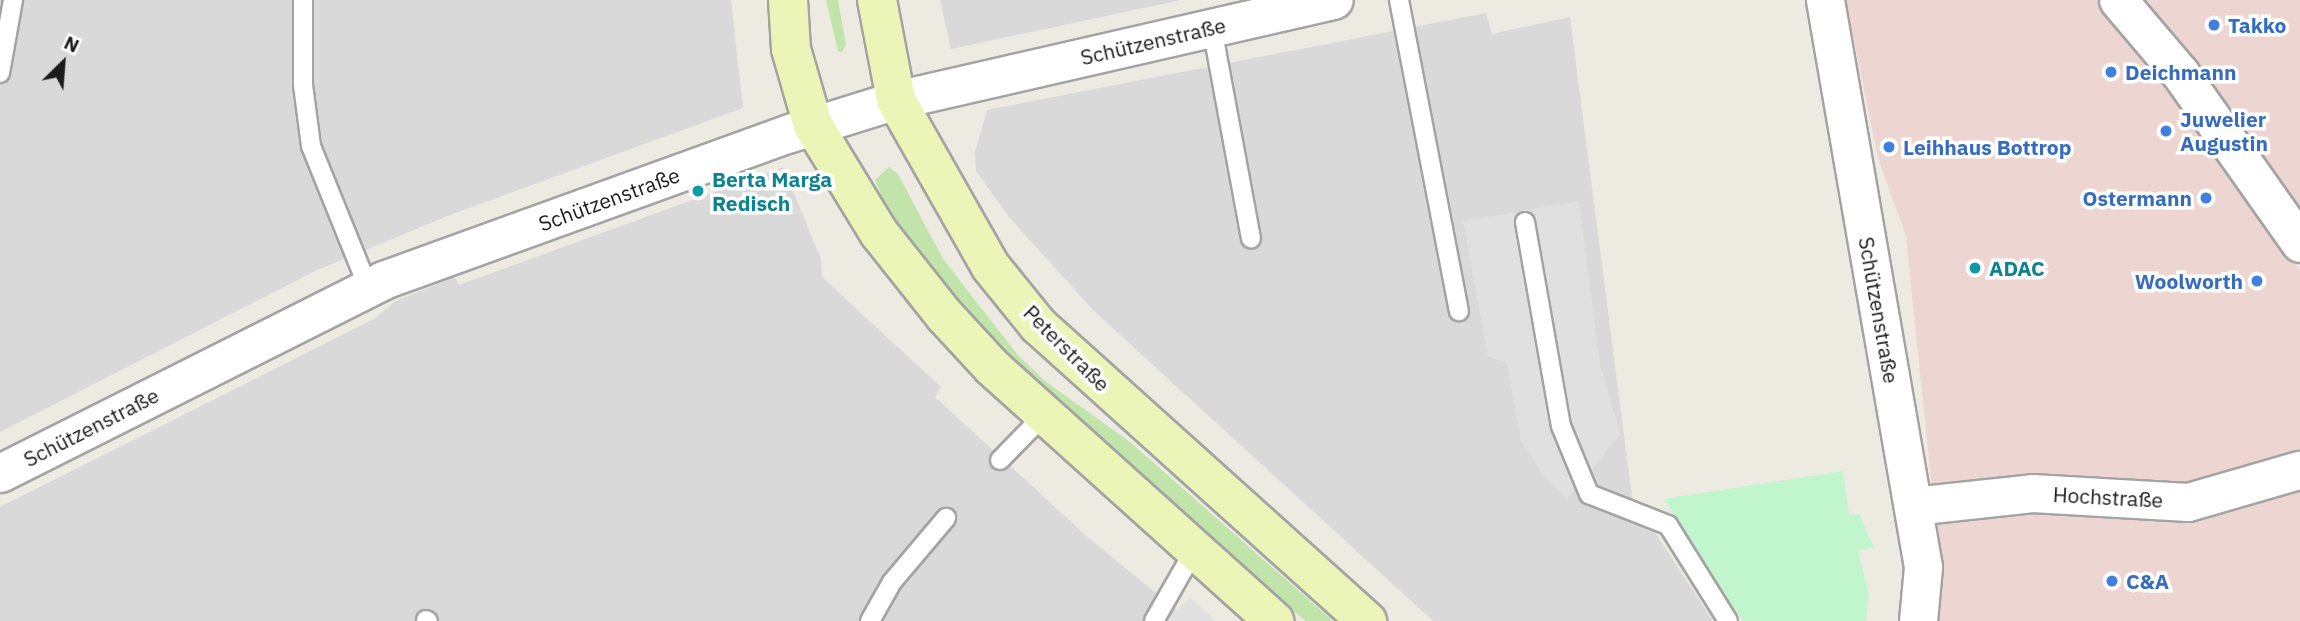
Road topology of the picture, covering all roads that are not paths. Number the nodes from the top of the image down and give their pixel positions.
1 (13, 0) edge
2 (303, 0) edge
3 (788, 0) edge
4 (877, 0) edge
5 (1334, 0) edge
6 (1399, 0) edge
7 (1825, 0) edge
8 (2118, 0) edge
9 (1212, 28) junction
10 (0, 73) edge
11 (896, 100) junction
12 (813, 125) junction
13 (1525, 222) dead end
14 (1251, 238) dead end
15 (2300, 243) edge
16 (368, 287) junction
17 (1459, 310) dead end
18 (1043, 416) junction
19 (1000, 460) dead end
20 (2299, 470) edge
21 (0, 473) edge
22 (1913, 506) junction
23 (946, 518) dead end
24 (1195, 549) junction
25 (870, 621) edge
26 (1154, 621) edge
27 (1275, 621) edge
28 (1367, 621) edge
29 (1728, 621) edge
30 (1918, 621) edge

1 - 10 lane
2 - 16 lane
3 - 12 main road
4 - 11 main road, Peterstraße
5 - 9 street, Schützenstraße
6 - 17 lane
7 - 22 street, Schützenstraße
8 - 15 street
9 - 11 street, Schützenstraße
9 - 14 lane
11 - 12 street, Schützenstraße
11 - 28 main road, Peterstraße
12 - 16 street, Schützenstraße
12 - 18 main road
13 - 29 lane
16 - 21 street, Schützenstraße
18 - 19 lane
18 - 24 main road
20 - 22 street, Hochstraße
22 - 30 street, Schützenstraße
23 - 25 lane
24 - 26 lane
24 - 27 main road

